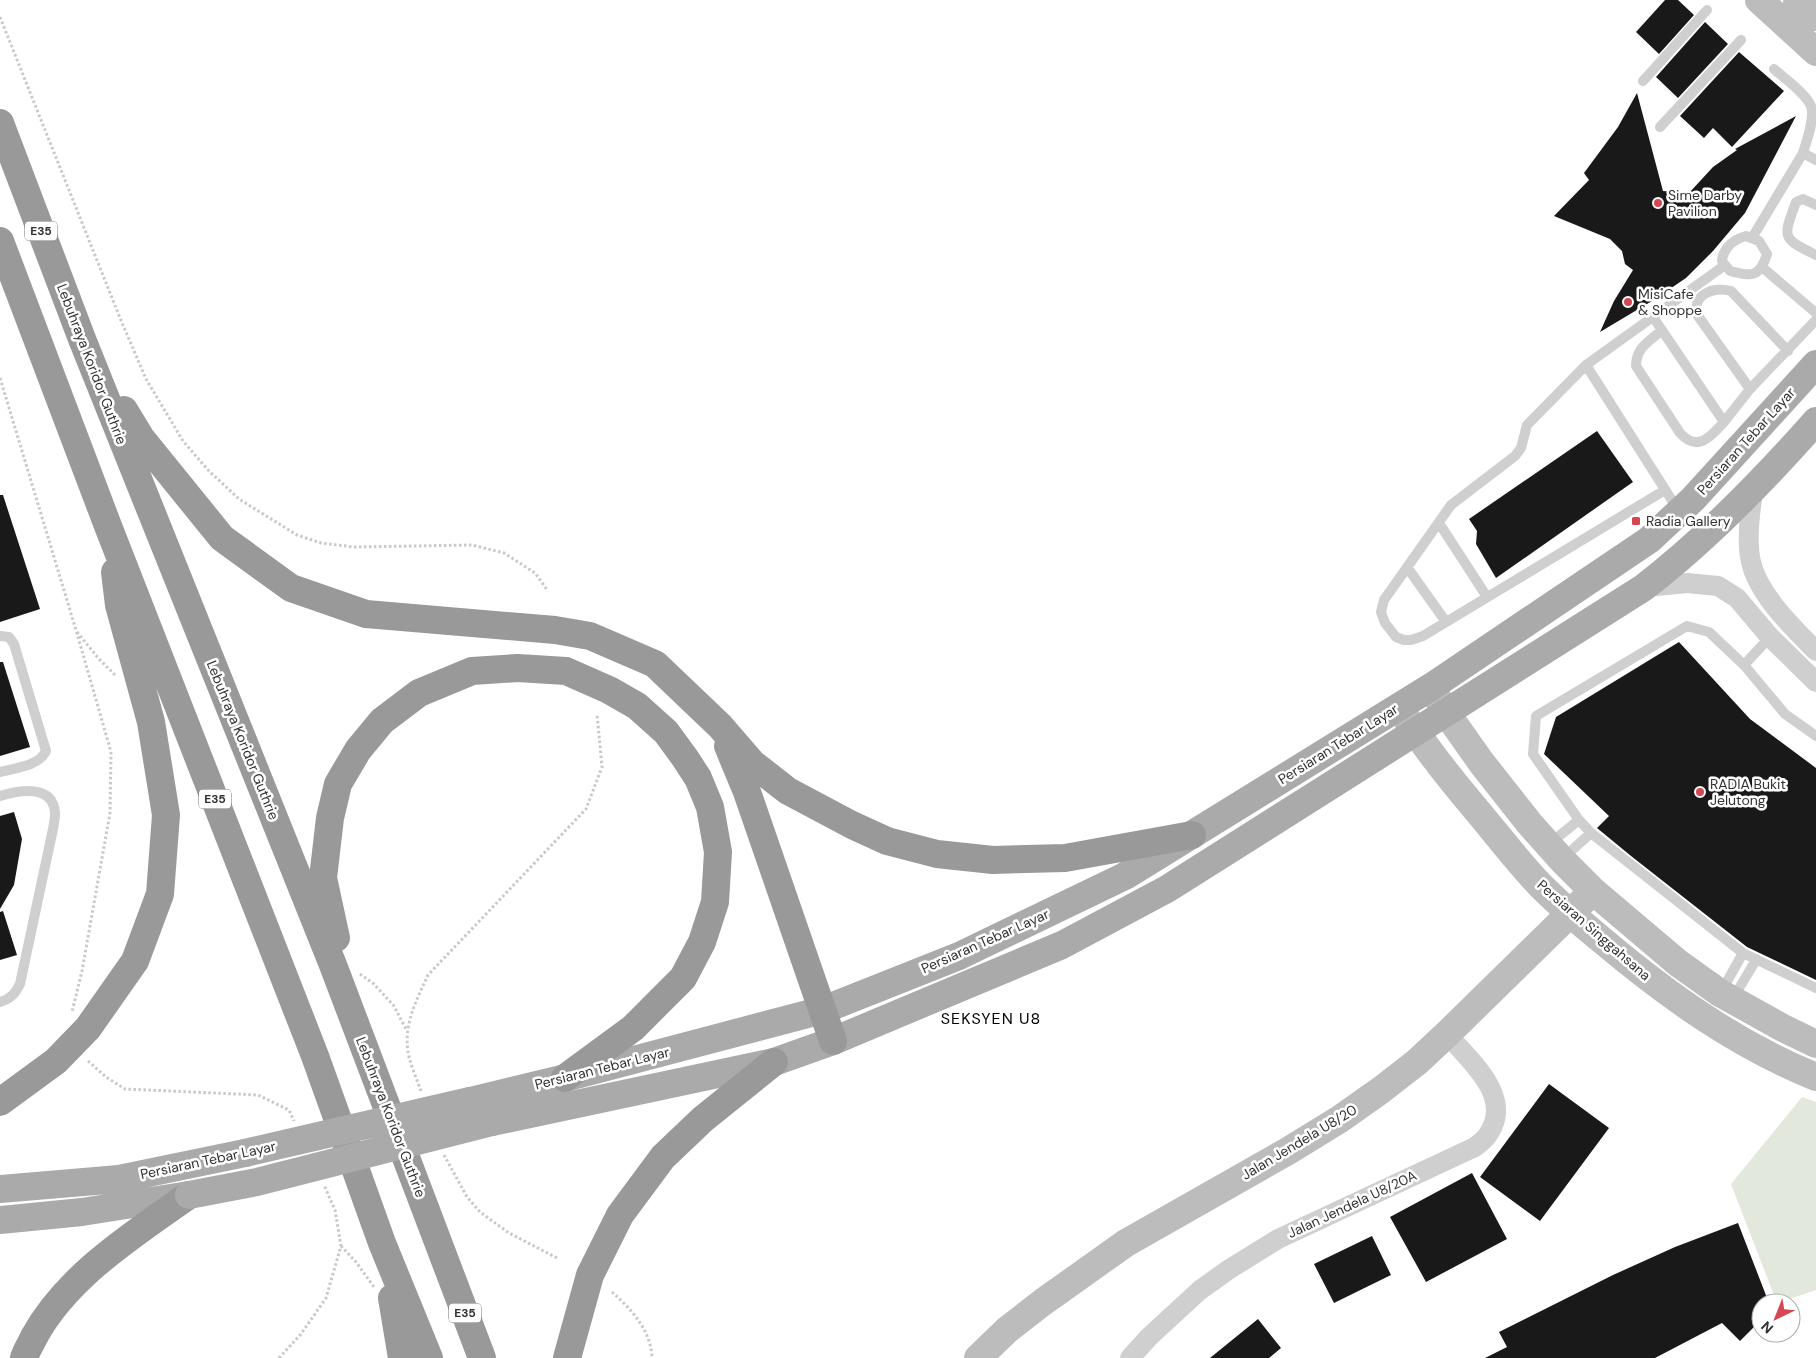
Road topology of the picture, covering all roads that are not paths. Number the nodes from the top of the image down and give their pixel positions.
1 (1759, 0) edge
2 (1797, 0) edge
3 (1707, 10) dead end
4 (1816, 17) edge
5 (1741, 40) dead end
6 (1816, 52) edge
7 (1774, 69) dead end
8 (1643, 82) dead end
9 (0, 123) edge
10 (1660, 127) dead end
11 (1803, 153) junction
12 (1816, 160) edge
13 (1816, 205) edge
14 (1752, 238) junction
15 (0, 241) edge
16 (1816, 255) edge
17 (1725, 265) junction
18 (1763, 268) junction
19 (1816, 313) edge
20 (1653, 316) junction
21 (1816, 320) edge
22 (1662, 330) junction
23 (82, 339) junction
24 (1788, 351) junction
25 (1816, 364) edge
26 (1586, 365) junction
27 (1750, 389) junction
28 (1816, 421) edge
29 (1724, 422) junction
30 (1754, 488) junction
31 (1665, 490) junction
32 (1680, 512) junction
33 (1439, 523) junction
34 (108, 526) junction
35 (1407, 567) junction
36 (1643, 588) junction
37 (1487, 597) junction
38 (1446, 622) junction
39 (0, 636) edge
40 (1770, 637) junction
41 (1816, 651) edge
42 (1744, 665) junction
43 (1816, 682) edge
44 (1431, 687) junction
45 (1399, 707) junction
46 (1445, 711) junction
47 (720, 726) junction
48 (1414, 732) junction
49 (1816, 736) edge
50 (0, 772) edge
51 (0, 796) edge
52 (1579, 820) junction
53 (1591, 833) junction
54 (1192, 835) junction
55 (1555, 852) junction
56 (1593, 891) junction
57 (1570, 913) junction
58 (1743, 953) junction
59 (1756, 960) junction
60 (333, 965) junction
61 (1816, 988) edge
62 (1726, 997) junction
63 (0, 1002) edge
64 (823, 1010) junction
65 (1447, 1034) junction
66 (833, 1041) junction
67 (1816, 1044) edge
68 (774, 1062) junction
69 (1816, 1077) edge
70 (565, 1078) junction
71 (0, 1102) edge
72 (0, 1188) edge
73 (190, 1195) junction
74 (0, 1220) edge
75 (382, 1243) junction
76 (24, 1358) edge
77 (402, 1358) edge
78 (428, 1358) edge
79 (482, 1358) edge
80 (567, 1358) edge
81 (978, 1358) edge
82 (1130, 1358) edge

1 - 6 street
2 - 4 street
3 - 8 lane
5 - 10 lane
7 - 11 lane
9 - 23 highway, Lebuhraya Koridor Guthrie / E35
11 - 12 lane
11 - 14 lane
13 - 16 lane
14 - 17 lane
14 - 18 lane
15 - 34 highway, E35
17 - 18 lane
17 - 20 lane
18 - 19 lane
20 - 22 lane
20 - 26 lane
21 - 24 lane
22 - 29 lane
22 - 29 lane
23 - 47 highway
23 - 60 highway, Lebuhraya Koridor Guthrie / E35
24 - 27 lane
24 - 27 lane
25 - 32 main road, Persiaran Tebar Layar
26 - 31 lane
26 - 33 lane
27 - 29 lane
28 - 30 main road, Persiaran Tebar Layar
30 - 36 main road, Persiaran Tebar Layar
30 - 41 street
31 - 32 lane
31 - 37 lane
32 - 44 main road, Persiaran Tebar Layar
33 - 35 lane
33 - 37 lane
34 - 71 highway
34 - 75 highway, E35
35 - 38 lane
35 - 38 lane
36 - 40 street
36 - 46 main road, Persiaran Tebar Layar
37 - 38 lane
39 - 50 lane
40 - 42 lane
40 - 43 street
42 - 49 lane
42 - 52 lane
44 - 45 main road, Persiaran Tebar Layar
44 - 46 street, Persiaran Singgahsana
45 - 48 street, Persiaran Singgahsana
45 - 54 main road, Persiaran Tebar Layar
46 - 48 main road, Persiaran Tebar Layar
46 - 55 street, Persiaran Singgahsana
47 - 54 highway
47 - 64 highway
48 - 57 street, Persiaran Singgahsana
48 - 66 main road, Persiaran Tebar Layar
51 - 63 lane
52 - 53 lane
52 - 55 lane
53 - 55 lane
53 - 58 lane
54 - 64 main road, Persiaran Tebar Layar
55 - 56 street, Persiaran Singgahsana
56 - 57 street, Jalan Jendela U8/20
56 - 62 street, Persiaran Singgahsana
57 - 65 street, Jalan Jendela U8/20
57 - 69 street, Persiaran Singgahsana
58 - 59 lane
58 - 62 lane
59 - 61 lane
59 - 62 lane
60 - 70 highway
60 - 79 highway, Lebuhraya Koridor Guthrie / E35
62 - 67 street, Persiaran Singgahsana
64 - 66 highway
64 - 70 main road, Persiaran Tebar Layar
65 - 81 street, Jalan Jendela U8/20
65 - 82 street, Jalan Jendela U8/20A
66 - 68 main road, Persiaran Tebar Layar
68 - 73 main road, Persiaran Tebar Layar, bridge
68 - 80 highway
70 - 72 main road, Persiaran Tebar Layar, bridge
73 - 74 main road, Persiaran Tebar Layar
73 - 76 highway
75 - 77 highway
75 - 78 highway, E35

